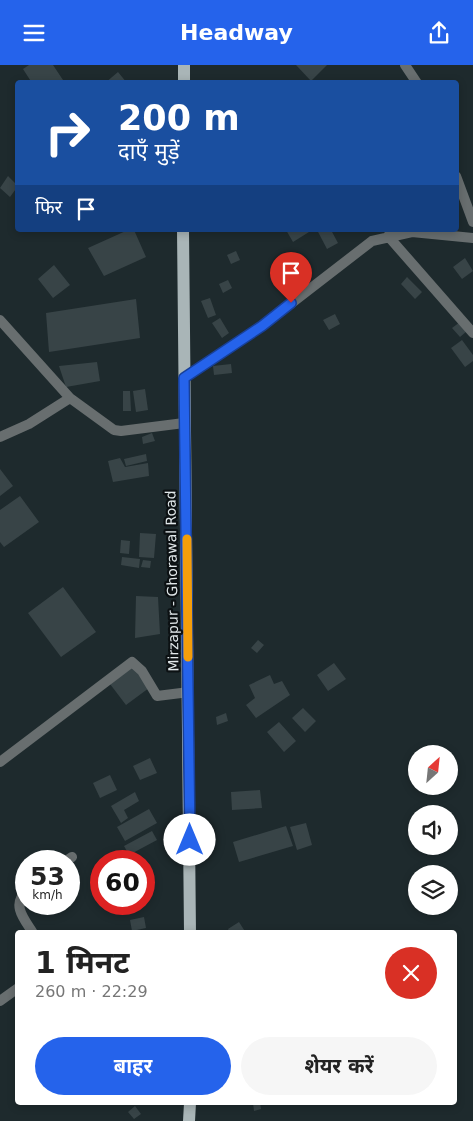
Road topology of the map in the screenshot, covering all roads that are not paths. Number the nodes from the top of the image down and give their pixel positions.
1 (184, 65) edge
2 (405, 65) edge
3 (184, 80) edge
4 (415, 80) edge
5 (459, 184) edge
6 (473, 222) edge
7 (183, 232) edge
8 (388, 236) junction
9 (473, 237) edge
10 (0, 320) edge
11 (473, 333) edge
12 (184, 378) junction
13 (70, 399) junction
14 (184, 423) junction
15 (0, 437) edge
16 (189, 692) junction
17 (0, 762) edge
18 (23, 915) edge
19 (31, 930) edge
20 (190, 930) edge
21 (15, 990) edge
22 (0, 1001) edge
23 (190, 1105) edge
24 (189, 1121) edge

1 - 3 main road
2 - 4 street
5 - 6 street
7 - 12 main road, Mirzapur - Ghorawal Road
8 - 9 street
8 - 11 street
8 - 12 street
10 - 13 street
12 - 14 main road, Mirzapur - Ghorawal Road
13 - 14 street
13 - 15 street
14 - 16 main road, Mirzapur - Ghorawal Road
16 - 17 street
16 - 20 main road, Mirzapur - Ghorawal Road
18 - 19 street
21 - 22 street
23 - 24 main road

